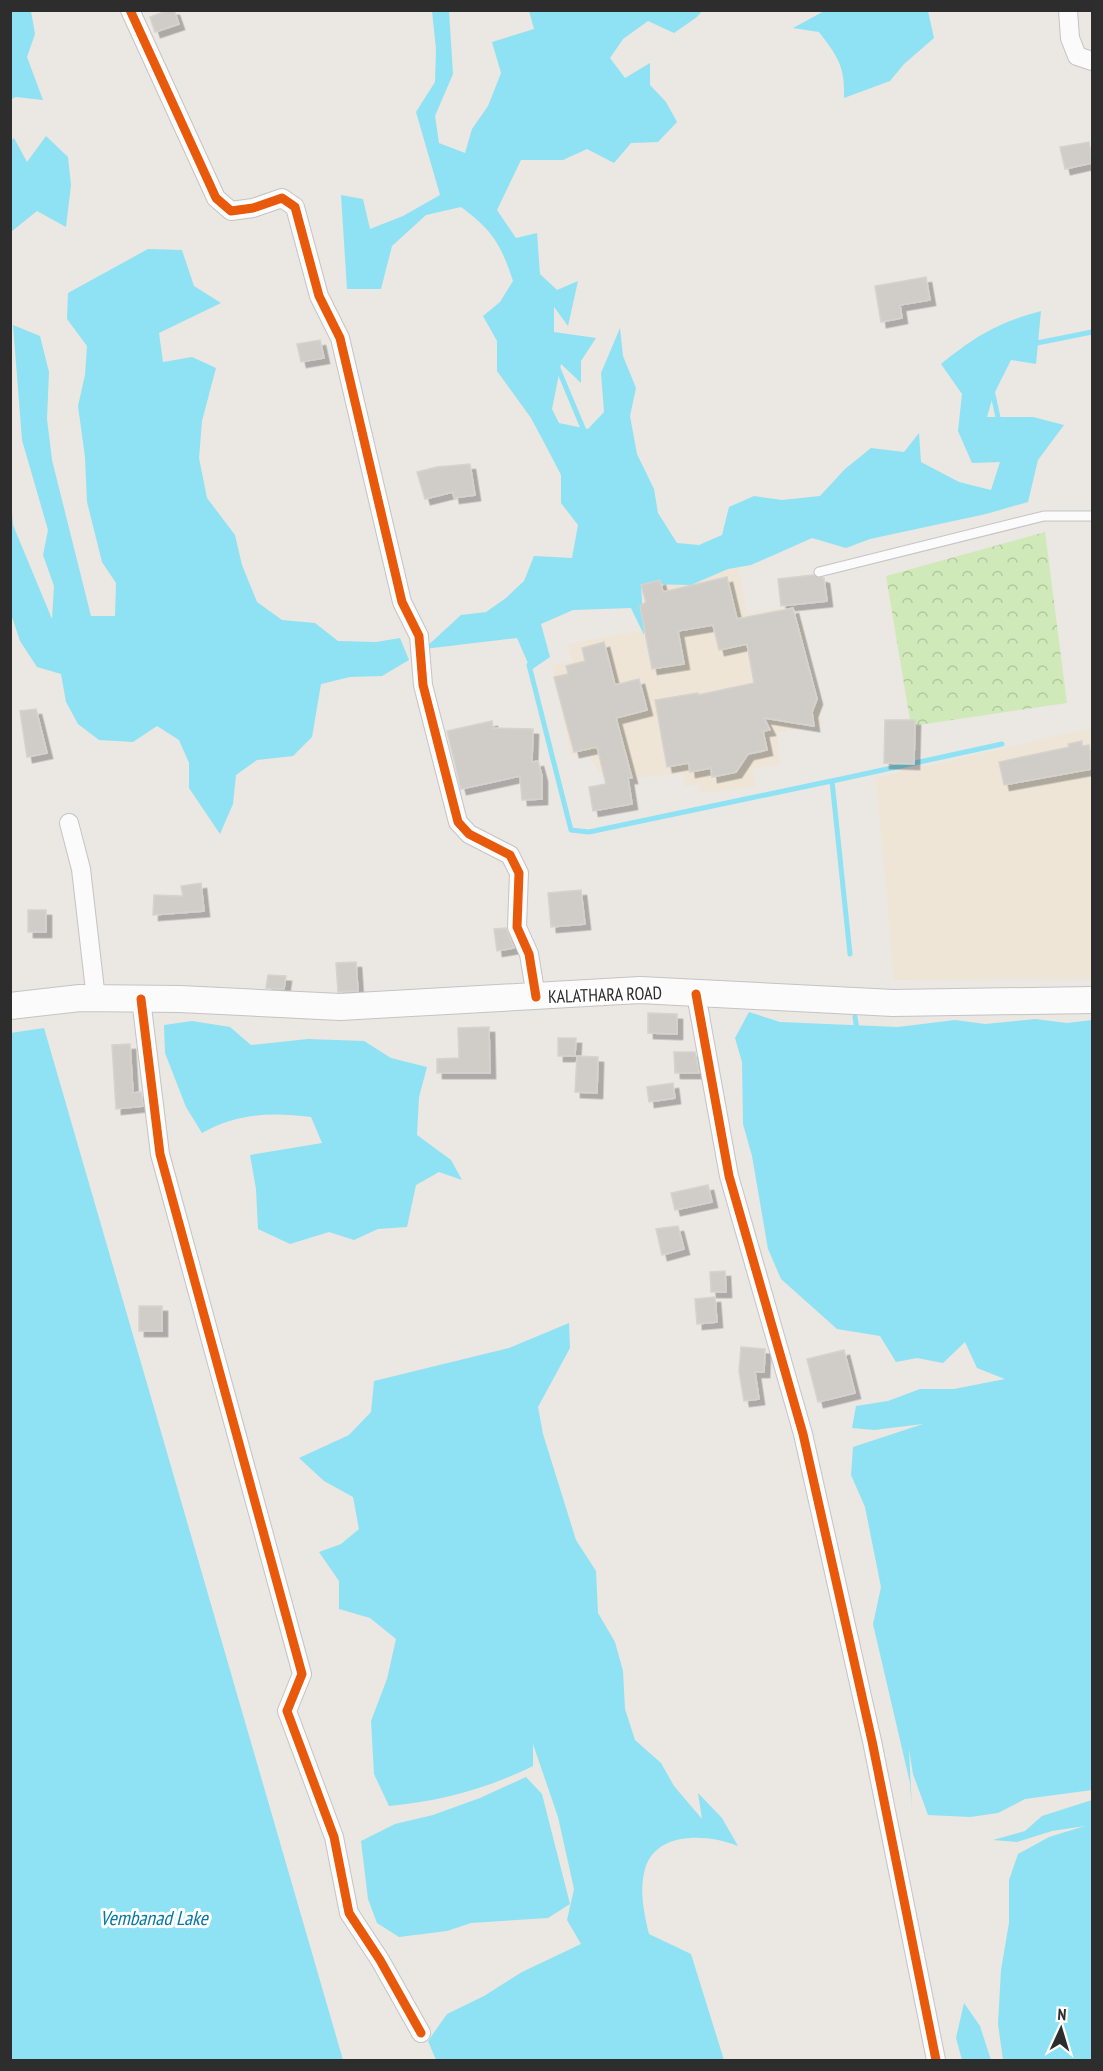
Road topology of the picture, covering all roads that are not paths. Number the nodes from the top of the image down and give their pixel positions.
1 (130, 10) edge
2 (1068, 10) edge
3 (1092, 60) edge
4 (1092, 516) edge
5 (819, 572) dead end
6 (69, 823) dead end
7 (696, 994) junction
8 (536, 997) junction
9 (96, 999) junction
10 (141, 999) junction
11 (1092, 1000) edge
12 (10, 1006) edge
13 (421, 2033) dead end
14 (936, 2061) edge

1 - 8 street
2 - 3 street
4 - 5 lane
6 - 9 street
7 - 8 street, KALATHARA ROAD
7 - 11 street, KALATHARA ROAD
7 - 14 street
8 - 10 street, KALATHARA ROAD
9 - 10 street, KALATHARA ROAD
9 - 12 street, KALATHARA ROAD
10 - 13 street

